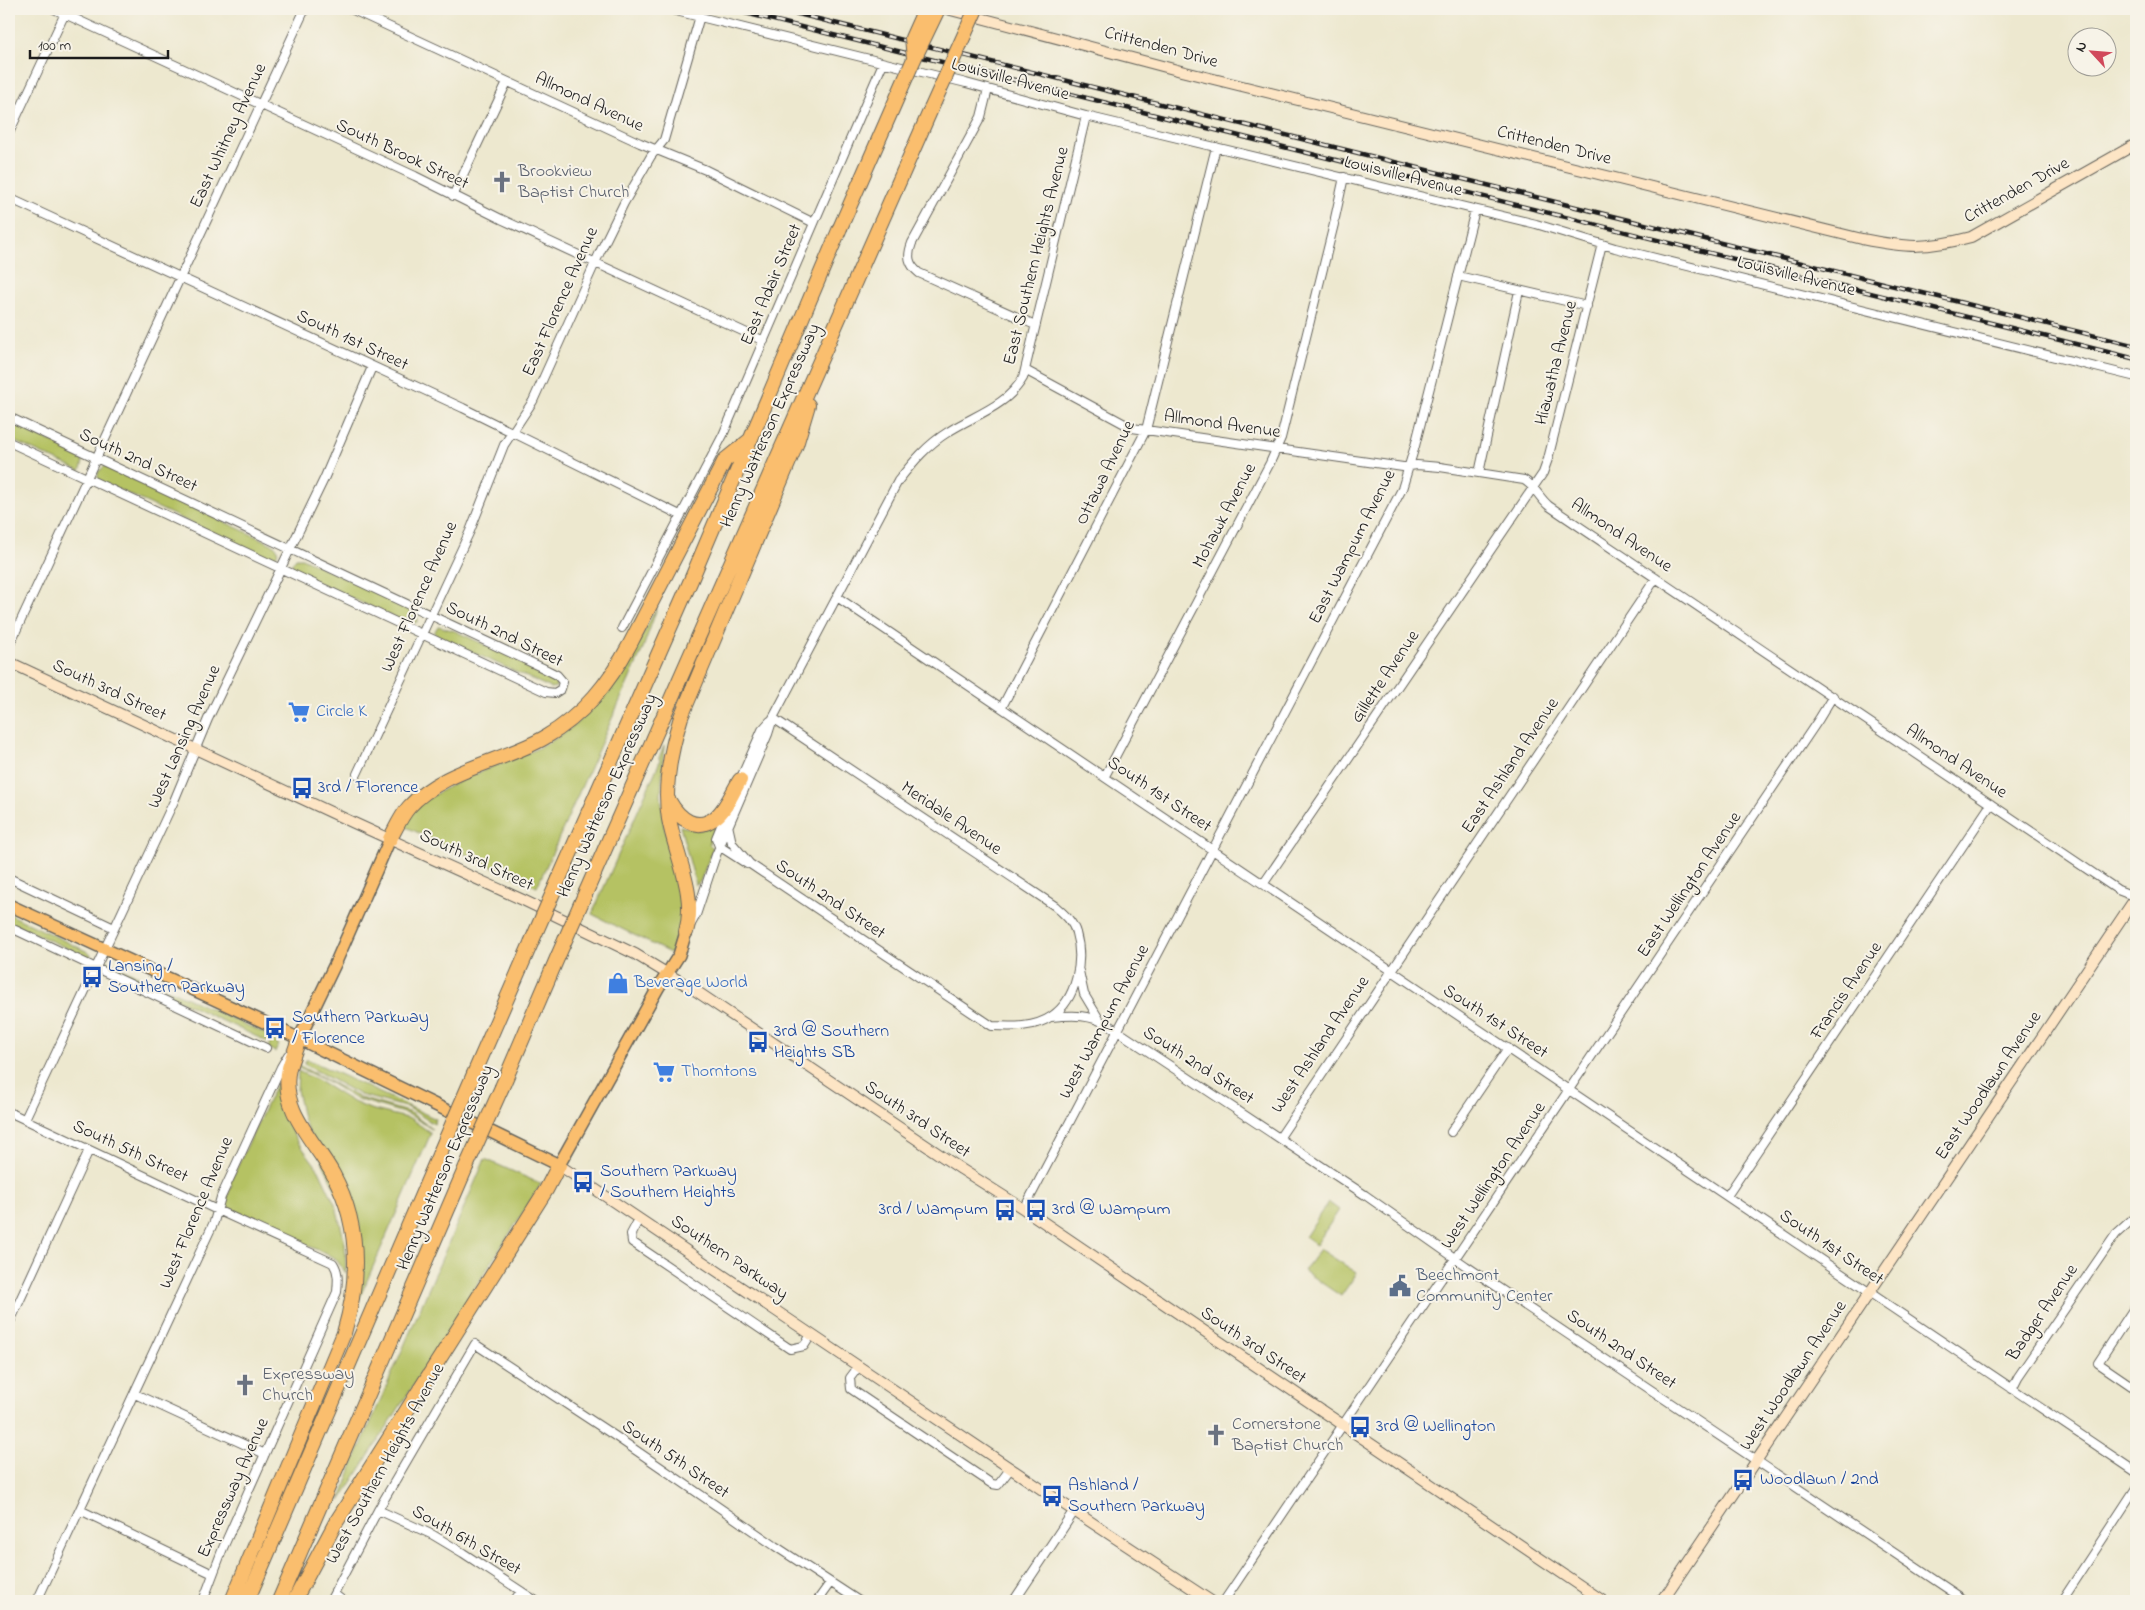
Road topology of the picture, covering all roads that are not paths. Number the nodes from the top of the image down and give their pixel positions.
1 (54, 9) edge
2 (305, 9) edge
3 (351, 9) edge
4 (668, 9) edge
5 (925, 9) edge
6 (938, 9) edge
7 (947, 9) edge
8 (976, 9) edge
9 (66, 11) edge
10 (700, 16) junction
11 (914, 59) junction
12 (883, 63) junction
13 (507, 82) junction
14 (988, 89) junction
15 (260, 104) junction
16 (1086, 116) junction
17 (9, 133) edge
18 (2136, 144) edge
19 (1216, 147) junction
20 (655, 150) junction
21 (1344, 177) junction
22 (453, 196) junction
23 (9, 198) edge
24 (1475, 210) junction
25 (814, 223) junction
26 (1602, 244) junction
27 (595, 262) junction
28 (1458, 276) junction
29 (180, 277) junction
30 (1519, 291) junction
31 (1587, 306) junction
32 (1035, 325) junction
33 (764, 341) junction
34 (822, 359) junction
35 (372, 367) junction
36 (1026, 370) junction
37 (2134, 376) edge
38 (9, 417) edge
39 (1146, 430) junction
40 (512, 433) junction
41 (752, 438) junction
42 (9, 442) edge
43 (1276, 449) junction
44 (96, 458) junction
45 (1410, 466) junction
46 (1479, 473) junction
47 (87, 477) junction
48 (1534, 487) junction
49 (680, 515) junction
50 (290, 548) junction
51 (280, 569) junction
52 (1656, 578) junction
53 (837, 597) junction
54 (431, 616) junction
55 (622, 628) dead end
56 (422, 635) junction
57 (9, 646) edge
58 (9, 662) edge
59 (1832, 696) junction
60 (1002, 707) junction
61 (772, 718) junction
62 (196, 749) junction
63 (357, 774) dead end
64 (1105, 776) junction
65 (740, 780) junction
66 (668, 800) junction
67 (1991, 804) junction
68 (728, 824) junction
69 (390, 839) junction
70 (719, 846) junction
71 (1213, 849) junction
72 (750, 864) junction
73 (9, 878) edge
74 (1264, 884) junction
75 (2136, 897) edge
76 (9, 905) edge
77 (9, 927) edge
78 (114, 928) junction
79 (686, 932) junction
80 (104, 950) junction
81 (96, 968) junction
82 (1078, 968) junction
83 (1391, 970) junction
84 (668, 973) junction
85 (1069, 996) joint
86 (1051, 1016) junction
87 (1099, 1019) junction
88 (1117, 1030) junction
89 (299, 1039) junction
90 (266, 1048) dead end
91 (1508, 1048) junction
92 (1570, 1090) junction
93 (9, 1112) edge
94 (25, 1120) junction
95 (1451, 1132) dead end
96 (1280, 1137) junction
97 (89, 1150) junction
98 (559, 1164) junction
99 (1727, 1196) junction
100 (1024, 1209) junction
101 (216, 1210) junction
102 (2136, 1216) edge
103 (639, 1219) junction
104 (1456, 1259) junction
105 (339, 1278) joint
106 (1870, 1292) junction
107 (2136, 1305) edge
108 (9, 1324) edge
109 (811, 1335) junction
110 (474, 1344) joint
111 (858, 1366) junction
112 (2012, 1389) junction
113 (2136, 1389) edge
114 (135, 1394) junction
115 (1343, 1426) junction
116 (265, 1454) junction
117 (1757, 1460) junction
118 (1011, 1468) junction
119 (2136, 1472) edge
120 (2136, 1488) edge
121 (80, 1510) junction
122 (378, 1510) junction
123 (1074, 1511) junction
124 (213, 1574) junction
125 (830, 1583) junction
126 (521, 1591) junction
127 (332, 1598) edge
128 (37, 1601) edge
129 (204, 1601) edge
130 (232, 1601) edge
131 (247, 1601) edge
132 (279, 1601) edge
133 (294, 1601) edge
134 (343, 1601) edge
135 (514, 1601) edge
136 (536, 1601) edge
137 (817, 1601) edge
138 (859, 1601) edge
139 (1014, 1601) edge
140 (1212, 1601) edge
141 (1224, 1601) edge
142 (1603, 1601) edge
143 (1662, 1601) edge
144 (1966, 1601) edge
145 (2062, 1601) edge

1 - 9 street, South Brook Street
2 - 15 street, East Whitney Avenue
3 - 13 street, Allmond Avenue
4 - 10 street, Louisville Avenue
5 - 11 highway, bridge
6 - 11 highway, Henry Watterson Expressway, bridge
7 - 18 main road, Crittenden Drive
8 - 34 highway, Henry Watterson Expressway, bridge
9 - 15 street, South Brook Street
9 - 17 street
10 - 12 street, Louisville Avenue
10 - 20 street, East Florence Avenue
11 - 41 highway, Henry Watterson Expressway, bridge
12 - 14 street, Louisville Avenue
12 - 25 street, East Adair Street
13 - 20 street, Allmond Avenue
13 - 22 street
14 - 16 street, Louisville Avenue
14 - 32 street
15 - 22 street, South Brook Street
15 - 29 street, East Whitney Avenue
16 - 19 street, Louisville Avenue
16 - 32 street, East Southern Heights Avenue
19 - 21 street, Louisville Avenue
19 - 39 street, Ottawa Avenue
20 - 25 street, Allmond Avenue
20 - 27 street, East Florence Avenue
21 - 24 street, Louisville Avenue
21 - 43 street, Mohawk Avenue
22 - 27 street, South Brook Street
23 - 29 street, South 1st Street
24 - 26 street, Louisville Avenue
24 - 28 street, East Wampum Avenue
25 - 33 street, East Adair Street
26 - 31 street, Hiawatha Avenue
26 - 37 street, Louisville Avenue
27 - 33 street, South Brook Street
27 - 40 street, East Florence Avenue
28 - 30 street
28 - 45 street, East Wampum Avenue
29 - 35 street, South 1st Street
29 - 44 street, East Whitney Avenue
30 - 31 street
30 - 46 street
31 - 48 street, Hiawatha Avenue
32 - 36 street, East Southern Heights Avenue
33 - 49 street, East Adair Street
34 - 66 highway
34 - 132 highway, Henry Watterson Expressway, bridge
35 - 40 street, South 1st Street
35 - 50 street, West Lansing Avenue
36 - 39 street, Allmond Avenue
36 - 53 street, East Southern Heights Avenue
38 - 44 street, South 2nd Street
39 - 43 street, Allmond Avenue
39 - 60 street, Ottawa Avenue
40 - 49 street, South 1st Street
40 - 54 street, West Florence Avenue
41 - 69 highway
41 - 131 highway, Henry Watterson Expressway, bridge
42 - 47 street, South 2nd Street
43 - 45 street, Allmond Avenue
43 - 64 street, Mohawk Avenue
44 - 47 street, East Whitney Avenue
44 - 50 street, South 2nd Street
45 - 46 street, Allmond Avenue
45 - 71 street, East Wampum Avenue
46 - 48 street, Allmond Avenue
47 - 51 street, South 2nd Street
47 - 57 street, East Whitney Avenue
48 - 52 street, Allmond Avenue
48 - 74 street, Gillette Avenue
49 - 55 street, East Adair Street
50 - 51 street, West Lansing Avenue
50 - 54 street, South 2nd Street
51 - 56 street, South 2nd Street
51 - 62 street, West Lansing Avenue
52 - 59 street, Allmond Avenue
52 - 83 street, East Ashland Avenue
53 - 60 street, South 1st Street
53 - 61 street
54 - 56 street, West Florence Avenue
54 - 56 street, South 2nd Street
56 - 63 street, West Florence Avenue
58 - 62 main road, South 3rd Street
59 - 67 street, Allmond Avenue
59 - 92 street, East Wellington Avenue
60 - 64 street, South 1st Street
61 - 65 street
61 - 68 street
61 - 82 street, Meridale Avenue
62 - 69 main road, South 3rd Street
62 - 78 street, West Lansing Avenue
64 - 71 street, South 1st Street
65 - 66 highway
65 - 70 street
66 - 79 highway
67 - 75 street, Allmond Avenue
67 - 99 street, Francis Avenue
68 - 70 street
68 - 72 street, South 2nd Street
69 - 84 main road, South 3rd Street
69 - 89 main road, West Florence Avenue
70 - 72 street, South 2nd Street
70 - 79 street
71 - 74 street, South 1st Street
71 - 88 street, West Wampum Avenue
72 - 86 street, South 2nd Street
73 - 78 street
74 - 83 street, South 1st Street
75 - 106 main road, East Woodlawn Avenue
76 - 80 main road, Southern Parkway
77 - 81 street
78 - 80 street, West Lansing Avenue
79 - 84 main road
80 - 81 street, West Lansing Avenue
80 - 89 main road, Southern Parkway
81 - 90 street
81 - 94 street, West Lansing Avenue
82 - 85 street, Meridale Avenue
82 - 87 street, Meridale Avenue
83 - 91 street, South 1st Street
83 - 96 street, West Ashland Avenue
84 - 98 main road
84 - 100 main road, South 3rd Street
85 - 86 street, South 2nd Street
86 - 87 street, South 2nd Street
87 - 88 street, South 2nd Street
88 - 96 street, South 2nd Street
88 - 100 street, West Wampum Avenue
89 - 98 main road, Southern Parkway
89 - 101 street, West Florence Avenue
89 - 130 highway
91 - 92 street, South 1st Street
91 - 95 street
92 - 99 street, South 1st Street
92 - 104 street, West Wellington Avenue
93 - 94 street, South 5th Street
94 - 97 street, South 5th Street
96 - 104 street, South 2nd Street
97 - 101 street, South 5th Street
97 - 108 street
98 - 103 main road, Southern Parkway
98 - 133 highway
99 - 106 street, South 1st Street
100 - 115 main road, South 3rd Street
101 - 105 street, South 5th Street
101 - 114 street, West Florence Avenue
102 - 112 street, Badger Avenue
103 - 109 main road, Southern Parkway
103 - 109 street
104 - 115 street, West Wellington Avenue
104 - 117 street, South 2nd Street
105 - 116 street, Expressway Avenue
106 - 112 street, South 1st Street
106 - 117 main road, West Woodlawn Avenue
107 - 113 street
109 - 111 main road, Southern Parkway
110 - 122 street, West Southern Heights Avenue
110 - 125 street, South 5th Street
111 - 118 main road, Southern Parkway
111 - 118 street
112 - 119 street, South 1st Street
114 - 116 street
114 - 121 street, West Florence Avenue
115 - 141 street, West Wellington Avenue
115 - 142 main road, South 3rd Street
116 - 124 street, Expressway Avenue
117 - 143 main road, West Woodlawn Avenue
117 - 144 street, South 2nd Street
118 - 123 main road, Southern Parkway
120 - 145 street
121 - 124 street
121 - 128 street, West Florence Avenue
122 - 126 street, South 6th Street
122 - 127 street, West Southern Heights Avenue
123 - 139 street
123 - 140 main road, Southern Parkway
124 - 129 street, Expressway Avenue
125 - 137 street
125 - 138 street, South 5th Street
126 - 135 street
126 - 136 street, South 6th Street
127 - 134 street

